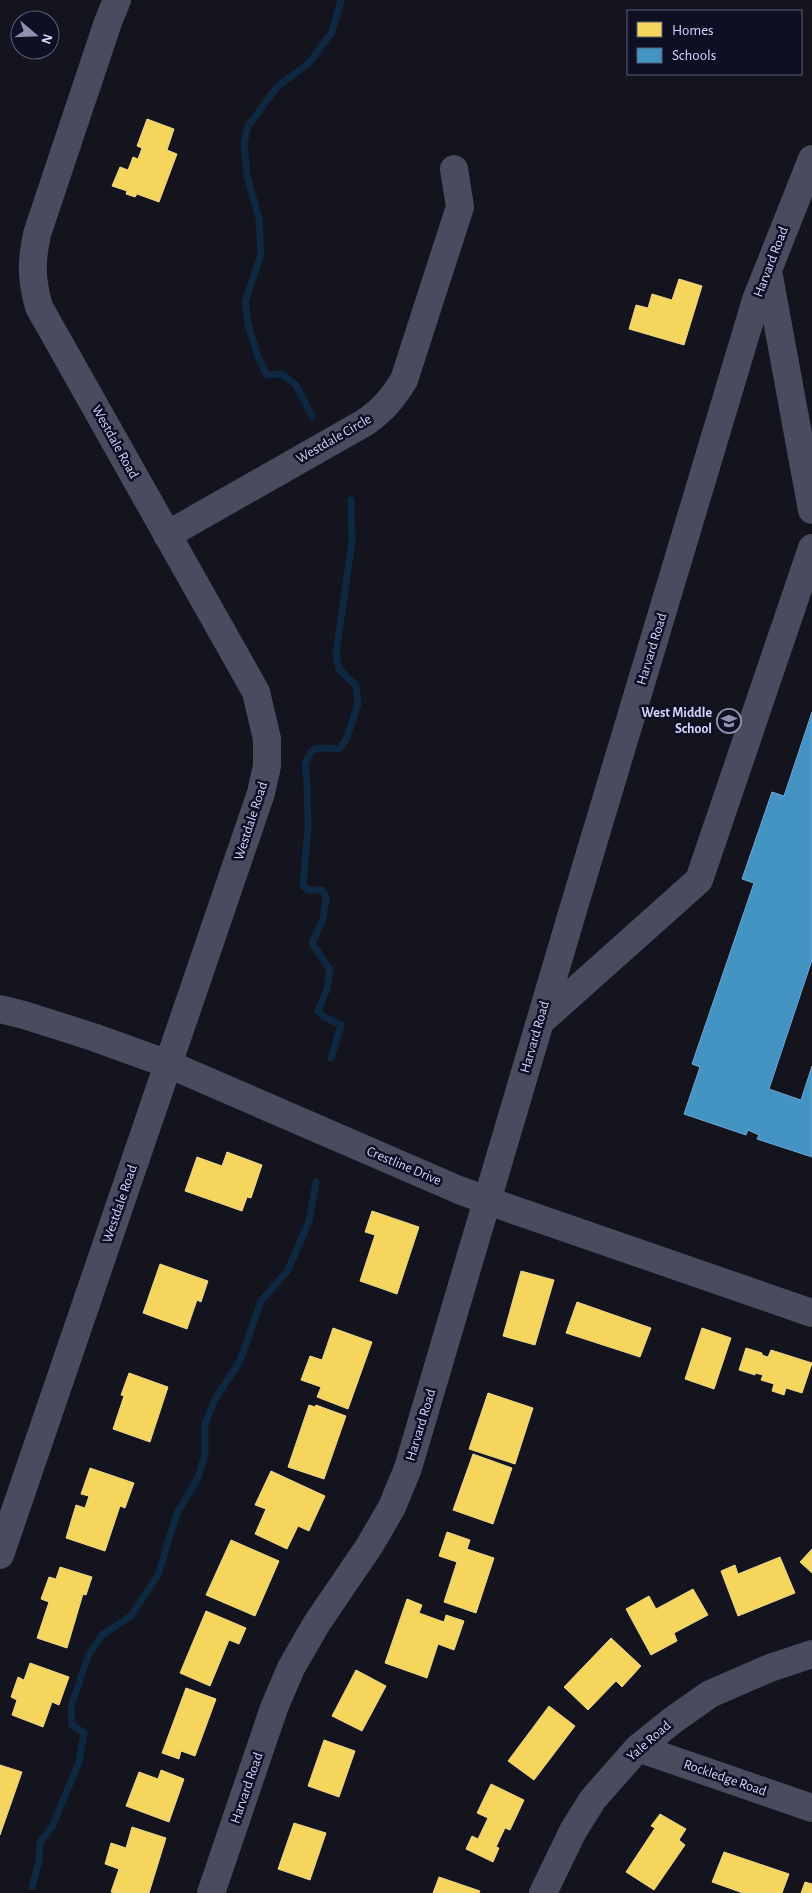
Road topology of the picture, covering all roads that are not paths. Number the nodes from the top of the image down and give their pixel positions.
1 (117, 0) edge
2 (812, 159) edge
3 (454, 169) dead end
4 (768, 268) junction
5 (812, 510) edge
6 (167, 535) junction
7 (812, 548) edge
8 (0, 1009) edge
9 (540, 1022) junction
10 (168, 1064) junction
11 (488, 1200) junction
12 (812, 1313) edge
13 (0, 1555) edge
14 (812, 1654) edge
15 (638, 1748) junction
16 (812, 1808) edge
17 (211, 1893) edge
18 (543, 1893) edge

1 - 6 street, Westdale Road
2 - 4 street, Harvard Road
3 - 6 street, Westdale Circle
4 - 5 street
4 - 9 street, Harvard Road
6 - 10 street, Westdale Road
7 - 9 street
8 - 10 street, Crestline Drive
9 - 11 street, Harvard Road
10 - 11 street, Crestline Drive
10 - 13 street, Westdale Road
11 - 12 street, Crestline Drive
11 - 17 street, Harvard Road
14 - 15 street, Yale Road
15 - 16 street, Rockledge Road
15 - 18 street, Yale Road

